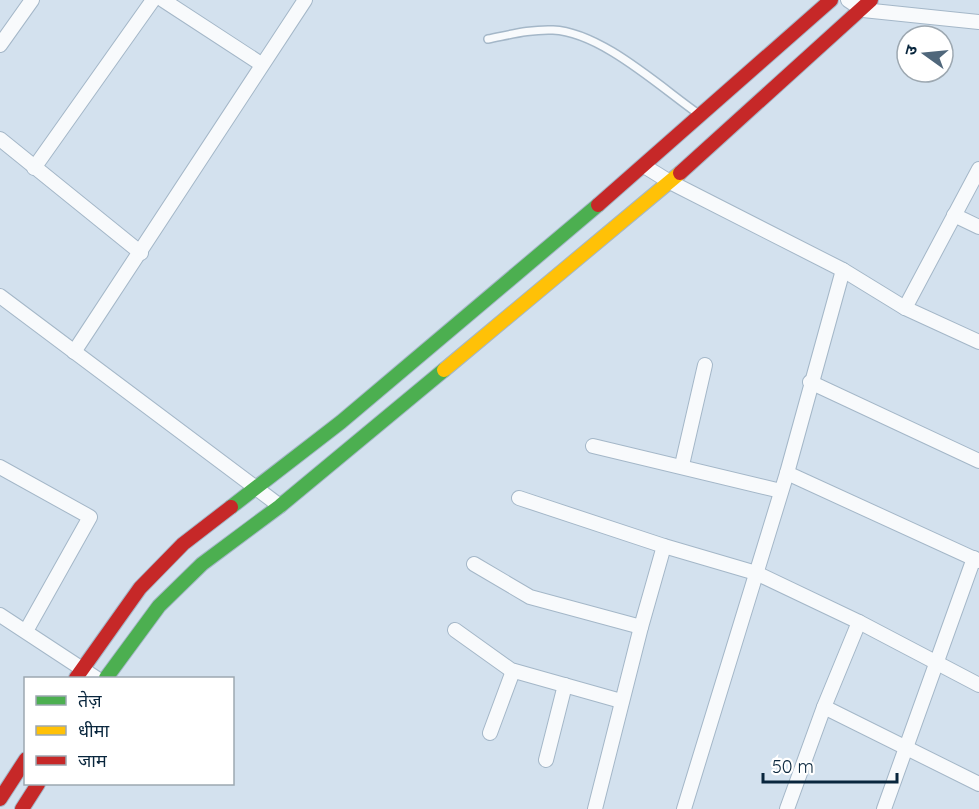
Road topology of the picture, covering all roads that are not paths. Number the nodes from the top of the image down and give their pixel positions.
1 (32, 0) edge
2 (153, 0) edge
3 (163, 0) edge
4 (305, 0) edge
5 (831, 0) edge
6 (848, 0) edge
7 (867, 5) edge
8 (979, 22) edge
9 (488, 39) dead end
10 (0, 45) edge
11 (261, 64) junction
12 (700, 115) junction
13 (0, 139) edge
14 (644, 166) junction
15 (34, 168) junction
16 (979, 169) edge
17 (670, 182) junction
18 (954, 215) junction
19 (979, 227) edge
20 (141, 254) junction
21 (843, 270) junction
22 (0, 296) edge
23 (905, 308) junction
24 (979, 342) edge
25 (74, 352) junction
26 (705, 365) dead end
27 (810, 382) junction
28 (593, 446) dead end
29 (979, 461) edge
30 (682, 465) junction
31 (0, 468) edge
32 (787, 473) junction
33 (255, 488) junction
34 (781, 491) junction
35 (519, 498) dead end
36 (280, 506) junction
37 (664, 546) junction
38 (977, 560) edge
39 (474, 564) dead end
40 (756, 573) junction
41 (0, 615) edge
42 (859, 622) junction
43 (640, 627) junction
44 (455, 630) dead end
45 (26, 631) junction
46 (936, 662) junction
47 (513, 671) junction
48 (79, 674) edge
49 (107, 677) edge
50 (565, 685) junction
51 (979, 685) edge
52 (621, 701) junction
53 (824, 707) junction
54 (490, 733) dead end
55 (906, 746) junction
56 (546, 760) dead end
57 (24, 762) edge
58 (979, 784) edge
59 (37, 785) edge
60 (3, 795) edge
61 (24, 805) edge
62 (595, 809) edge
63 (684, 809) edge
64 (787, 809) edge
65 (884, 809) edge

1 - 10 street
2 - 15 street
3 - 11 street
4 - 11 street
5 - 12 street
6 - 7 street
7 - 8 street
7 - 17 street
9 - 12 lane
11 - 20 street
12 - 14 street
13 - 15 street
14 - 17 street
14 - 33 street
15 - 20 street
16 - 18 street
17 - 21 street
17 - 36 street
18 - 19 street
18 - 23 street
20 - 25 street
21 - 23 street
21 - 27 street
22 - 25 street
23 - 24 street
25 - 33 street
26 - 30 street
27 - 29 street
27 - 32 street
28 - 30 street
30 - 34 street
31 - 45 street
32 - 34 street
32 - 38 street
33 - 36 street
33 - 48 street
34 - 40 street
35 - 37 street
36 - 49 street
37 - 40 street
37 - 43 street
38 - 46 street
39 - 43 street
40 - 42 street
40 - 63 street
41 - 45 street
42 - 46 street
42 - 53 street
43 - 52 street
44 - 47 street
45 - 48 street
46 - 51 street
46 - 55 street
47 - 50 street
47 - 54 street
50 - 52 street
50 - 56 street
52 - 62 street
53 - 55 street
53 - 64 street
55 - 58 street
55 - 65 street
57 - 60 street
59 - 61 street
60 - 61 street

